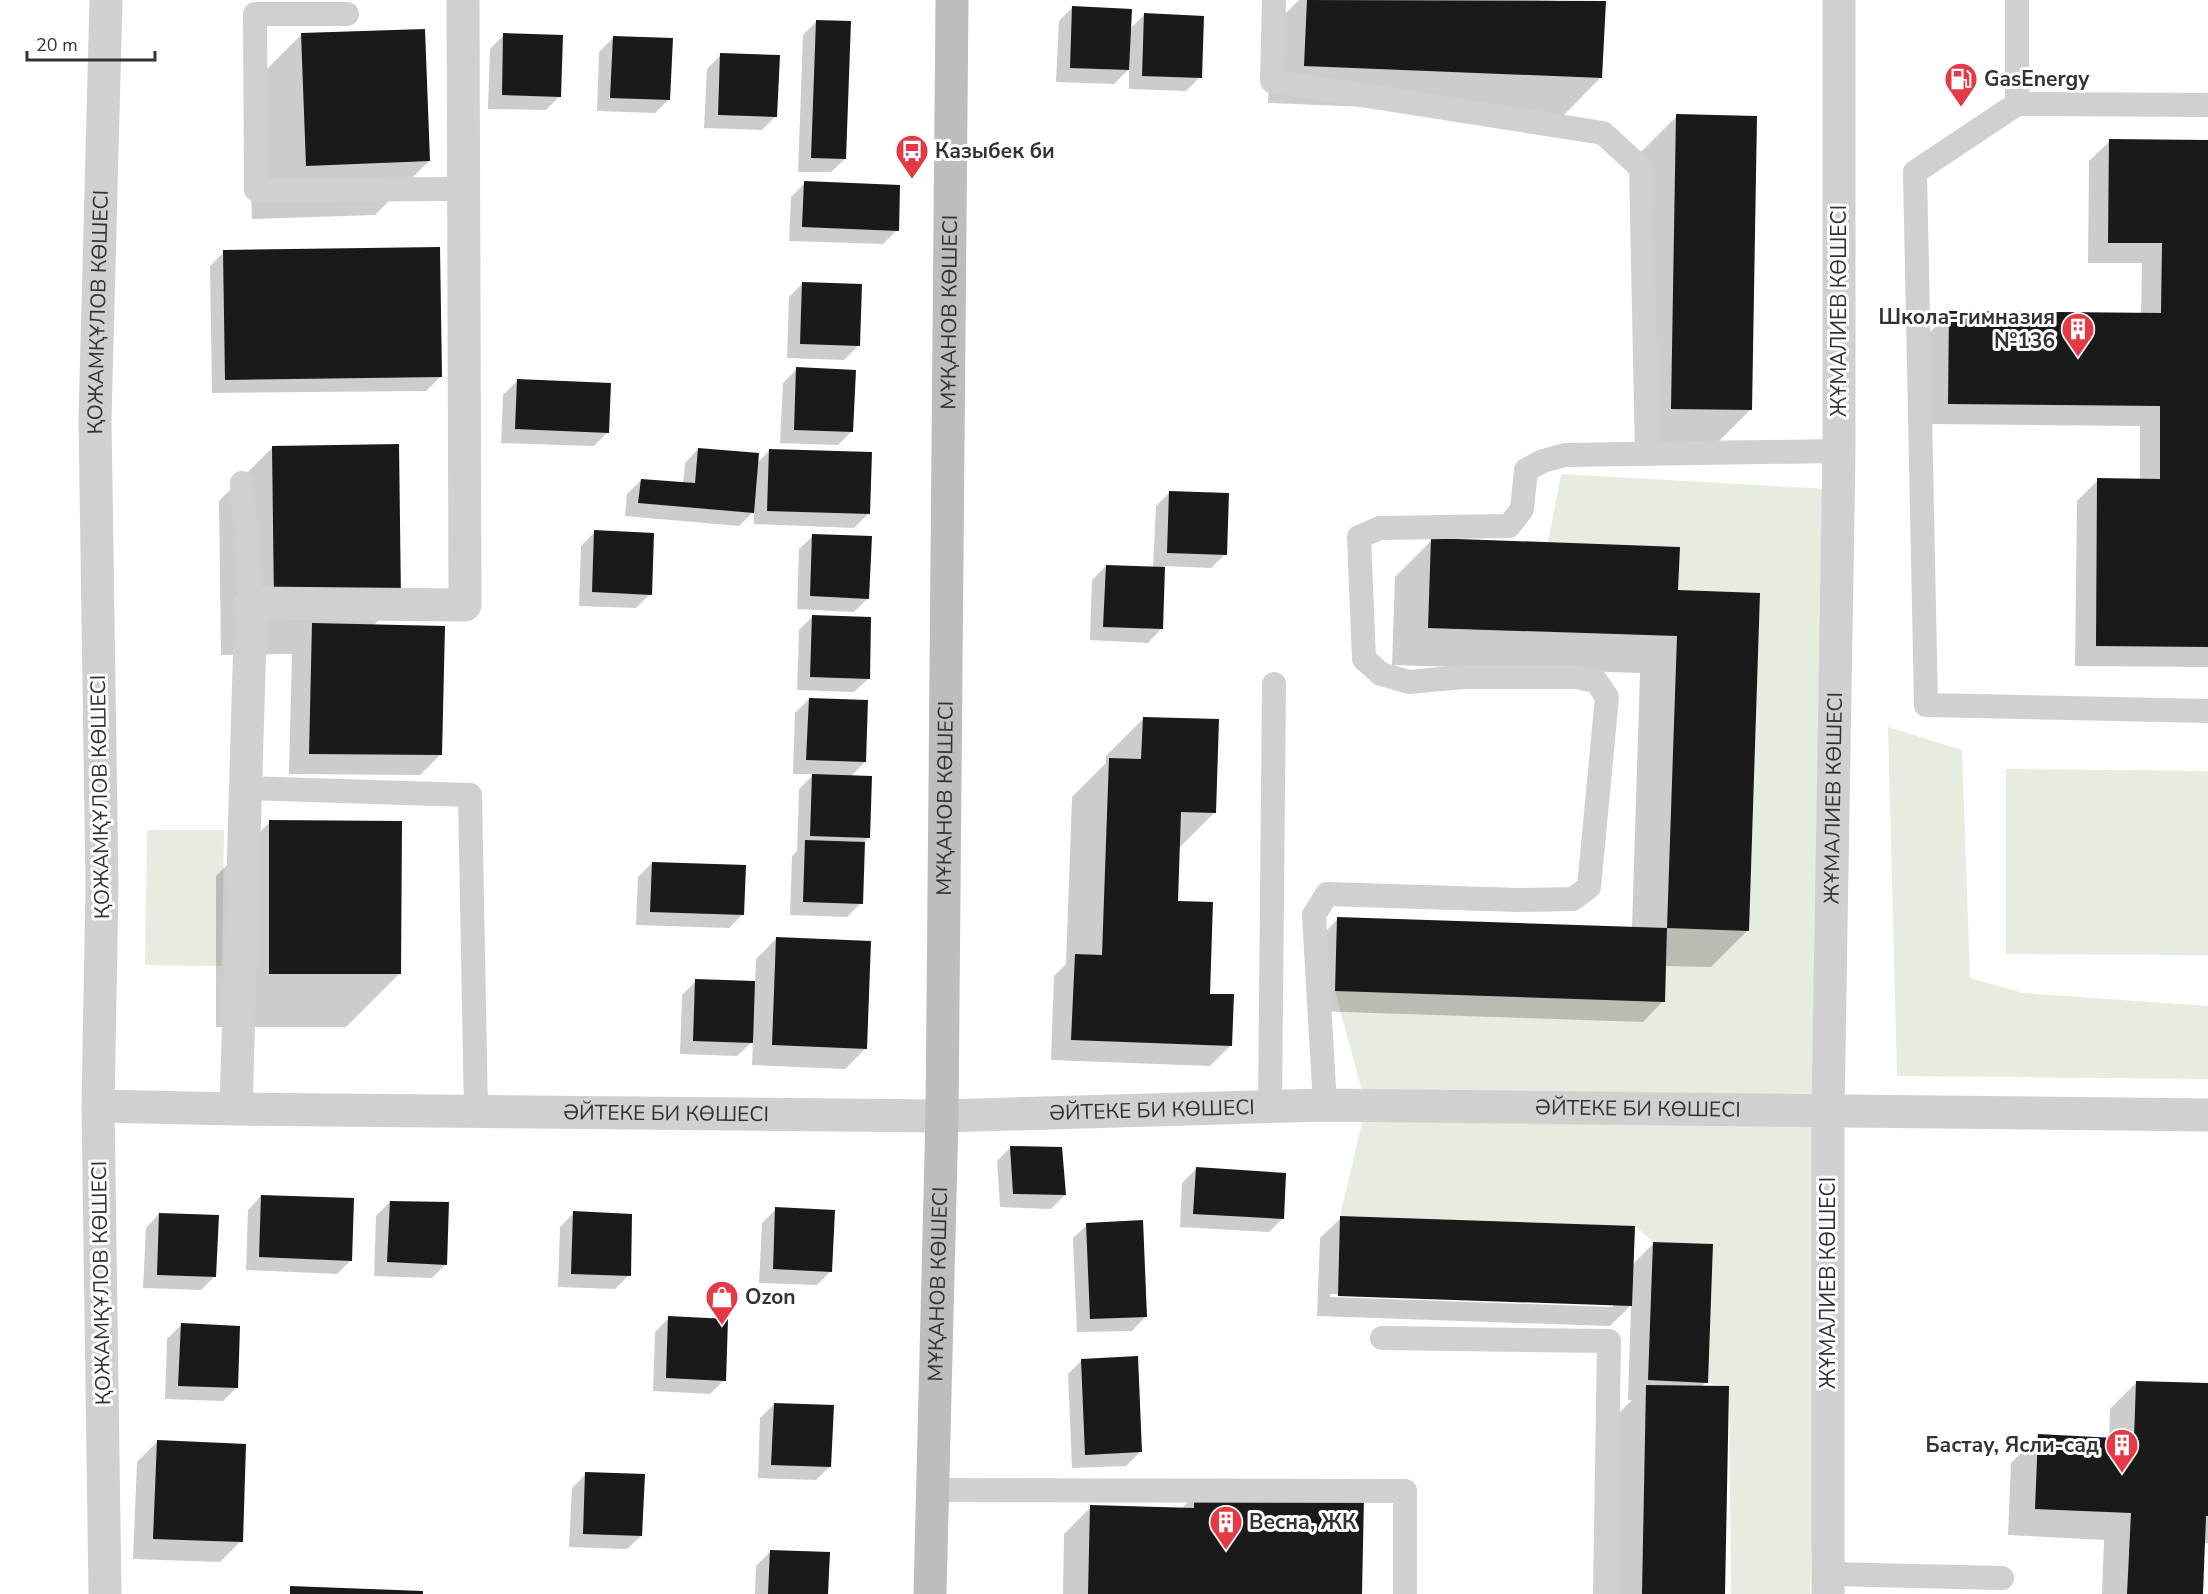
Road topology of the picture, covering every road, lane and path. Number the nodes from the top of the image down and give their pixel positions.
1 (106, 0) edge
2 (463, 0) edge
3 (952, 0) edge
4 (1274, 0) edge
5 (1839, 0) edge
6 (2017, 0) edge
7 (347, 14) dead end
8 (2017, 104) junction
9 (2208, 105) edge
10 (465, 189) junction
11 (1839, 451) junction
12 (1647, 454) junction
13 (242, 483) dead end
14 (251, 603) junction
15 (1274, 684) dead end
16 (2208, 711) edge
17 (245, 788) junction
18 (1325, 1105) junction
19 (98, 1106) junction
20 (1270, 1107) junction
21 (236, 1109) junction
22 (1828, 1110) junction
23 (476, 1112) junction
24 (2208, 1115) edge
25 (942, 1116) junction
26 (1382, 1338) dead end
27 (933, 1490) junction
28 (2002, 1578) dead end
29 (1828, 1584) edge
30 (105, 1594) edge
31 (930, 1594) edge
32 (1405, 1594) edge
33 (1605, 1594) edge

1 - 19 street, ҚОЖАМҚҰЛОВ КӨШЕСІ
2 - 10 street
3 - 25 main road, МҰҚАНОВ КӨШЕСІ
4 - 12 lane
5 - 11 street, ЖҰМАЛИЕВ КӨШЕСІ
6 - 8 lane
7 - 10 lane
8 - 9 lane
8 - 16 lane
10 - 14 street
11 - 12 lane
11 - 22 street, ЖҰМАЛИЕВ КӨШЕСІ
12 - 18 lane
13 - 14 lane
14 - 17 street
15 - 20 lane
17 - 21 street
17 - 23 lane
18 - 20 street, ӘЙТЕКЕ БИ КӨШЕСІ
18 - 22 street, ӘЙТЕКЕ БИ КӨШЕСІ
19 - 21 street, ӘЙТЕКЕ БИ КӨШЕСІ
19 - 30 street, ҚОЖАМҚҰЛОВ КӨШЕСІ
20 - 25 street, ӘЙТЕКЕ БИ КӨШЕСІ
21 - 23 street, ӘЙТЕКЕ БИ КӨШЕСІ
22 - 24 street, ӘЙТЕКЕ БИ КӨШЕСІ
22 - 29 street, ЖҰМАЛИЕВ КӨШЕСІ
23 - 25 street, ӘЙТЕКЕ БИ КӨШЕСІ
25 - 27 main road, МҰҚАНОВ КӨШЕСІ
26 - 33 lane
27 - 31 main road, МҰҚАНОВ КӨШЕСІ
27 - 32 lane
28 - 29 lane

